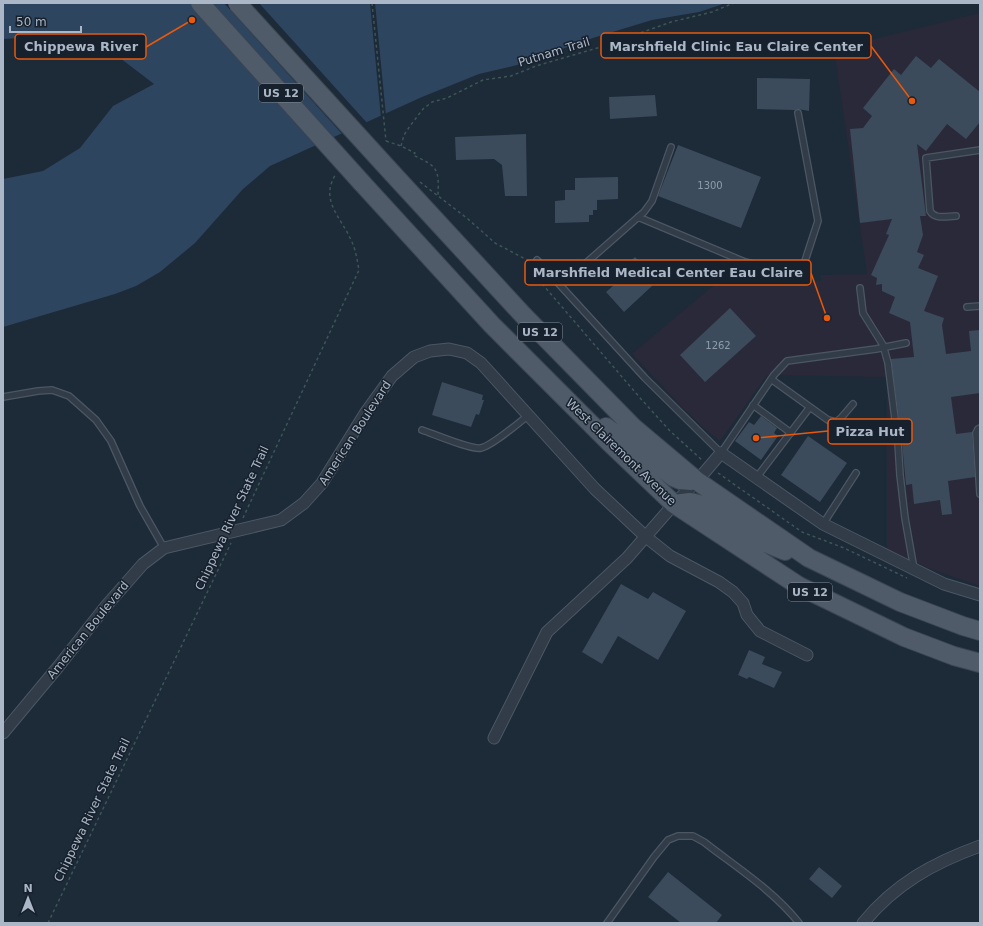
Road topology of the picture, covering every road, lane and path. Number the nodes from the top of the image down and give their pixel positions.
1 (200, 3) edge
2 (237, 3) edge
3 (372, 3) edge
4 (734, 3) edge
5 (798, 112) dead end
6 (386, 141) junction
7 (383, 146) dead end
8 (401, 146) junction
9 (671, 147) dead end
10 (980, 150) edge
11 (339, 171) dead end
12 (418, 181) dead end
13 (438, 196) junction
14 (956, 216) dead end
15 (638, 217) junction
16 (537, 260) dead end
17 (529, 261) dead end
18 (561, 285) junction
19 (860, 288) dead end
20 (980, 306) edge
21 (967, 307) dead end
22 (906, 344) dead end
23 (884, 348) junction
24 (771, 379) junction
25 (3, 397) edge
26 (566, 399) junction
27 (853, 404) dead end
28 (753, 405) junction
29 (810, 407) junction
30 (529, 415) junction
31 (980, 428) edge
32 (422, 430) dead end
33 (791, 433) junction
34 (721, 453) junction
35 (856, 473) dead end
36 (757, 478) junction
37 (697, 481) junction
38 (980, 490) edge
39 (980, 494) edge
40 (674, 504) junction
41 (823, 524) junction
42 (237, 530) junction
43 (646, 537) junction
44 (164, 548) junction
45 (809, 558) junction
46 (914, 569) junction
47 (980, 595) edge
48 (980, 631) edge
49 (807, 655) dead end
50 (980, 663) edge
51 (3, 732) edge
52 (494, 738) dead end
53 (980, 846) edge
54 (48, 923) edge
55 (606, 923) edge
56 (799, 923) edge
57 (863, 923) edge

1 - 26 main road, West Clairemont Avenue / US 12, bridge
2 - 37 main road, US 12, bridge
3 - 6 path
4 - 8 path, Putnam Trail
5 - 15 lane
6 - 7 path
6 - 8 path
8 - 13 path
9 - 15 lane
10 - 14 lane
11 - 42 path, Chippewa River State Trail
12 - 13 path
13 - 17 path
15 - 18 lane
16 - 18 lane
18 - 34 lane
19 - 23 lane
20 - 21 lane
22 - 23 lane
23 - 24 lane
23 - 46 lane
24 - 28 lane
24 - 29 lane
25 - 44 lane
26 - 37 main road
26 - 40 main road, West Clairemont Avenue / US 12
27 - 29 lane
28 - 33 lane
28 - 34 lane
29 - 33 lane
30 - 32 lane
30 - 42 street, American Boulevard
30 - 43 street, American Boulevard
31 - 38 lane
33 - 36 lane
34 - 36 street
34 - 37 street
35 - 41 lane
36 - 41 street
37 - 40 street
37 - 45 main road, US 12
38 - 39 lane
40 - 43 street
40 - 45 main road
40 - 50 main road, West Clairemont Avenue / US 12
41 - 46 street
42 - 44 street, American Boulevard
42 - 54 path, Chippewa River State Trail
43 - 49 street, American Boulevard
43 - 52 street
44 - 51 street, American Boulevard
45 - 48 main road, US 12
46 - 47 street
53 - 57 street
55 - 56 lane

